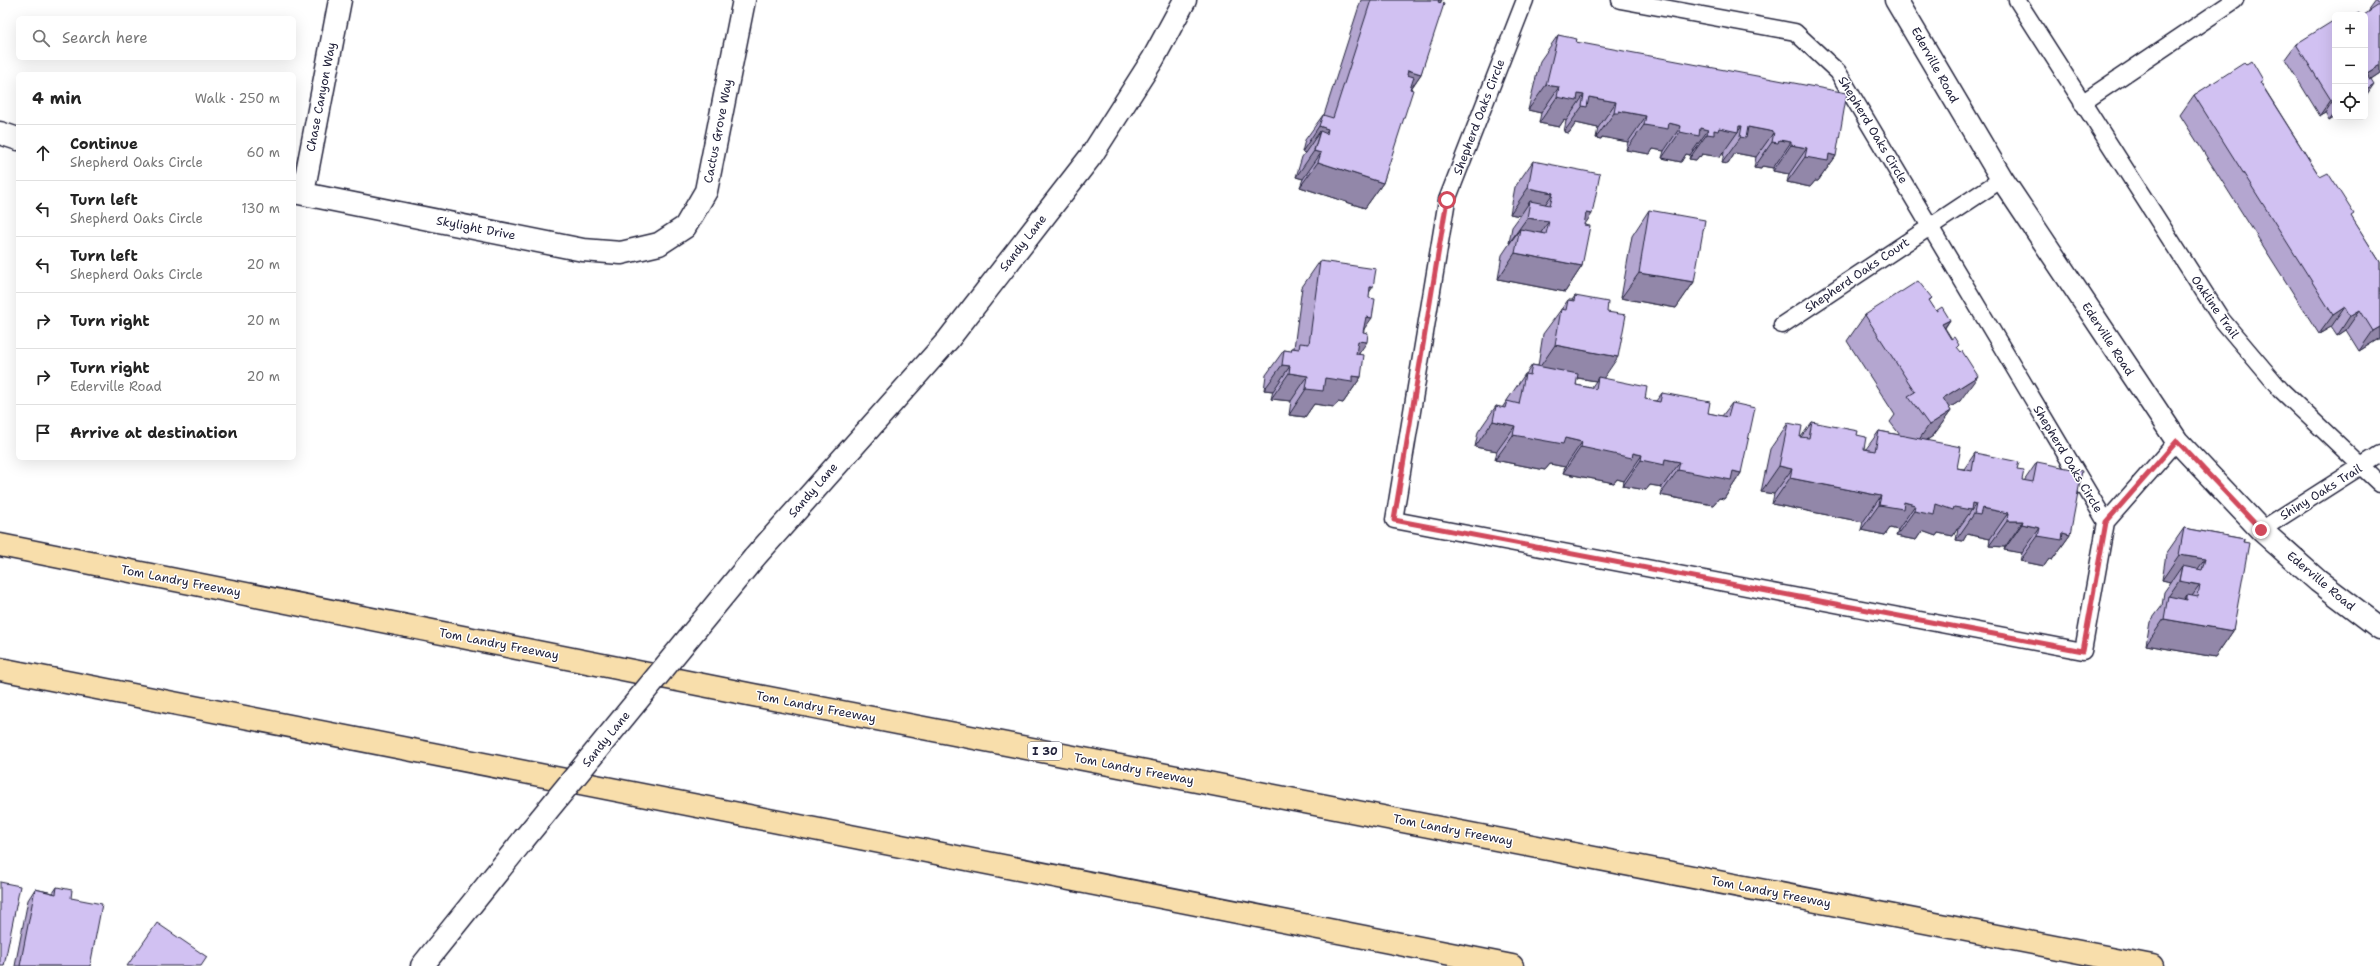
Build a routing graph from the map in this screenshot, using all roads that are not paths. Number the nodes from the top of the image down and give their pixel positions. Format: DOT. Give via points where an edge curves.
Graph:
graph roads {
  1 [pos="340,0"];
  2 [pos="744,0"];
  3 [pos="1185,0"];
  4 [pos="1525,0"];
  5 [pos="1620,0"];
  6 [pos="1896,0"];
  7 [pos="2017,0"];
  8 [pos="2235,0"];
  9 [pos="2082,103"];
  10 [pos="0,133"];
  11 [pos="16,138"];
  12 [pos="2002,179"];
  13 [pos="298,193"];
  14 [pos="1932,226"];
  15 [pos="659,244"];
  16 [pos="1782,325"];
  17 [pos="2177,441"];
  18 [pos="2380,454"];
  19 [pos="2363,466"];
  20 [pos="2380,484"];
  21 [pos="2106,522"];
  22 [pos="2261,530"];
  23 [pos="0,545"];
  24 [pos="2380,628"];
  25 [pos="0,669"];
  26 [pos="422,966"];
  27 [pos="1512,966"];
  28 [pos="2152,966"];
  1 -- 13 [label="street, Chase Canyon Way"];
  2 -- 15 [label="street, Cactus Grove Way" via="706,191 685,227"];
  3 -- 26 [label="street, Sandy Lane, bridge" via="1153,59 1086,162 948,340 754,558"];
  4 -- 21 [label="lane, Shepherd Oaks Circle" via="1447,200 1394,520 2083,651"];
  5 -- 14 [label="lane, Shepherd Oaks Circle" via="1795,32 1838,72"];
  6 -- 12 [label="street, Ederville Road"];
  7 -- 9 [label="lane, Oakline Trail"];
  8 -- 9 [label="lane"];
  9 -- 19 [label="lane, Oakline Trail" via="2222,320 2281,390"];
  10 -- 11 [label="street"];
  12 -- 14 [label="lane"];
  12 -- 17 [label="street, Ederville Road"];
  13 -- 15 [label="street, Skylight Drive" via="582,250 621,253"];
  14 -- 16 [label="lane, Shepherd Oaks Court"];
  14 -- 21 [label="lane, Shepherd Oaks Circle"];
  17 -- 21 [label="lane"];
  17 -- 22 [label="street, Ederville Road"];
  18 -- 19 [label="lane, Shiny Oaks Trail"];
  19 -- 20 [label="lane, Oakline Trail"];
  19 -- 22 [label="lane, Shiny Oaks Trail"];
  22 -- 24 [label="street, Ederville Road" via="2318,581"];
  23 -- 28 [label="highway, Tom Landry Freeway / I 30" via="768,698"];
  25 -- 27 [label="highway"];
}
